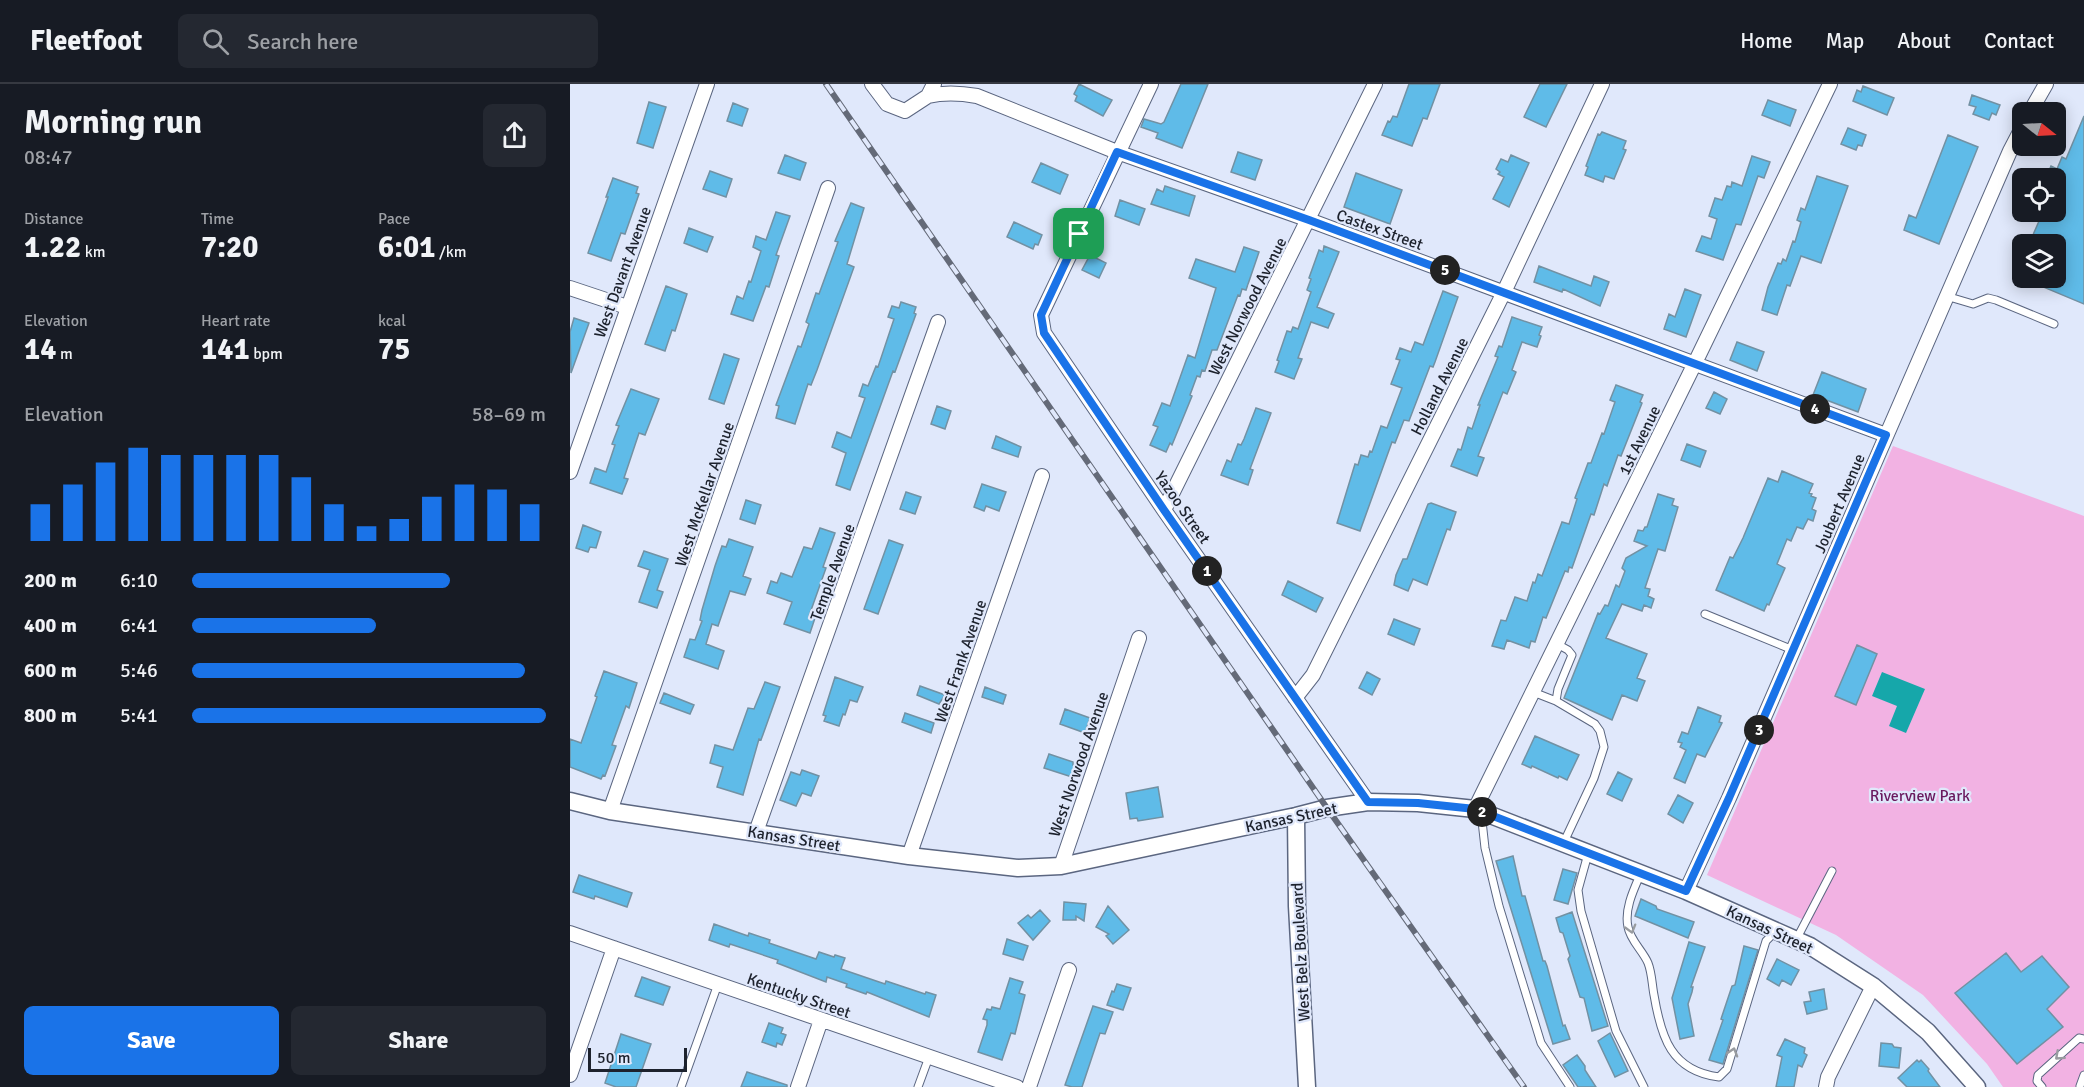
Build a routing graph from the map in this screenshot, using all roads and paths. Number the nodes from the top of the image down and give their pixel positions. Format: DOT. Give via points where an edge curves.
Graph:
graph roads {
  1 [pos="707,84"];
  2 [pos="872,84"];
  3 [pos="1151,84"];
  4 [pos="1375,84"];
  5 [pos="1602,84"];
  6 [pos="1830,84"];
  7 [pos="2046,84"];
  8 [pos="931,90"];
  9 [pos="2036,102"];
  10 [pos="2012,147"];
  11 [pos="1117,152"];
  12 [pos="828,188"];
  13 [pos="1309,220"];
  14 [pos="570,288"];
  15 [pos="1504,292"];
  16 [pos="1946,296"];
  17 [pos="627,307"];
  18 [pos="938,322"];
  19 [pos="2054,324"];
  20 [pos="1695,363"];
  21 [pos="1886,435"];
  22 [pos="570,472"];
  23 [pos="1042,476"];
  24 [pos="1164,510"];
  25 [pos="1705,614"];
  26 [pos="1139,639"];
  27 [pos="1557,644"];
  28 [pos="1793,650"];
  29 [pos="1533,692"];
  30 [pos="1295,698"];
  31 [pos="1556,701"];
  32 [pos="570,801"];
  33 [pos="1368,802"];
  34 [pos="1475,809"];
  35 [pos="610,811"];
  36 [pos="1296,816"];
  37 [pos="756,832"];
  38 [pos="1563,844"];
  39 [pos="1588,854"];
  40 [pos="909,856"];
  41 [pos="1061,866"];
  42 [pos="1832,871"];
  43 [pos="1641,873"];
  44 [pos="1686,891"];
  45 [pos="1777,931"];
  46 [pos="570,933"];
  47 [pos="1796,940"];
  48 [pos="614,948"];
  49 [pos="1069,970"];
  50 [pos="717,984"];
  51 [pos="1873,986"];
  52 [pos="821,1020"];
  53 [pos="2084,1039"];
  54 [pos="929,1057"];
  55 [pos="570,1075"];
  56 [pos="2084,1075"];
  57 [pos="681,1087"];
  58 [pos="798,1087"];
  59 [pos="918,1087"];
  60 [pos="1017,1087"];
  61 [pos="1029,1087"];
  62 [pos="1307,1087"];
  63 [pos="1570,1087"];
  64 [pos="1644,1087"];
  65 [pos="1826,1087"];
  66 [pos="1977,1087"];
  67 [pos="2042,1087"];
  68 [pos="2081,1087"];
  1 -- 17 [label="street, West Davant Avenue"];
  2 -- 8 [label="street" via="887,104 905,111"];
  3 -- 11 [label="street"];
  4 -- 13 [label="street, West Norwood Avenue"];
  5 -- 15 [label="street, Holland Avenue"];
  6 -- 20 [label="street, 1st Avenue"];
  7 -- 9 [label="street"];
  8 -- 11 [label="street, Castex Street" via="978,96"];
  10 -- 16 [label="street, Joubert Avenue"];
  11 -- 13 [label="street, Castex Street"];
  11 -- 24 [label="street, Yazoo Street" via="1041,315 1044,333"];
  12 -- 35 [label="street, West McKellar Avenue"];
  13 -- 15 [label="street, Castex Street"];
  13 -- 24 [label="street, West Norwood Avenue"];
  14 -- 17 [label="street"];
  15 -- 20 [label="street, Castex Street"];
  15 -- 30 [label="street, Holland Avenue" via="1313,675"];
  16 -- 19 [label="lane" via="1973,304 1988,298 1996,300"];
  16 -- 21 [label="street, Joubert Avenue"];
  17 -- 22 [label="street, West Davant Avenue"];
  18 -- 37 [label="street, Temple Avenue"];
  20 -- 21 [label="street, Castex Street"];
  20 -- 27 [label="street, 1st Avenue"];
  21 -- 28 [label="street, Joubert Avenue"];
  23 -- 40 [label="street, West Frank Avenue"];
  24 -- 30 [label="street, Yazoo Street"];
  25 -- 28 [label="lane"];
  26 -- 41 [label="street, West Norwood Avenue"];
  27 -- 29 [label="street, 1st Avenue"];
  27 -- 31 [label="lane" via="1568,650 1572,660"];
  28 -- 44 [label="street, Joubert Avenue"];
  29 -- 31 [label="lane"];
  29 -- 34 [label="street, 1st Avenue"];
  30 -- 33 [label="street, Yazoo Street"];
  31 -- 38 [label="lane" via="1594,724 1604,747"];
  32 -- 35 [label="street, Kansas Street"];
  33 -- 34 [label="street, Kansas Street"];
  33 -- 36 [label="street, Kansas Street"];
  34 -- 38 [label="street, Kansas Street"];
  34 -- 63 [label="lane" via="1482,821 1499,906 1541,1043"];
  35 -- 37 [label="street, Kansas Street"];
  36 -- 41 [label="street, Kansas Street"];
  36 -- 62 [label="street, West Belz Boulevard"];
  37 -- 40 [label="street, Kansas Street"];
  38 -- 39 [label="street, Kansas Street"];
  39 -- 43 [label="street, Kansas Street"];
  39 -- 64 [label="lane" via="1578,890 1581,911 1616,1031"];
  40 -- 41 [label="street, Kansas Street" via="1017,868"];
  42 -- 47 [label="lane"];
  43 -- 44 [label="street, Kansas Street"];
  43 -- 45 [label="lane, one-way" via="1628,908 1628,927 1648,964 1664,1036 1674,1056 1690,1068 1719,1077 1727,1069 1766,941"];
  44 -- 45 [label="street, Kansas Street"];
  45 -- 47 [label="street, Kansas Street"];
  46 -- 48 [label="street, Kentucky Street"];
  47 -- 51 [label="street, Kansas Street"];
  48 -- 50 [label="street, Kentucky Street"];
  48 -- 55 [label="street"];
  49 -- 61 [label="street"];
  50 -- 52 [label="street, Kentucky Street"];
  50 -- 57 [label="lane"];
  51 -- 65 [label="street"];
  51 -- 66 [label="street, Kansas Street" via="1928,1032"];
  52 -- 54 [label="street, Kentucky Street"];
  52 -- 58 [label="street"];
  53 -- 67 [label="lane, one-way" via="2079,1038 2038,1075 2037,1082"];
  54 -- 59 [label="lane"];
  54 -- 60 [label="street, Kentucky Street"];
  56 -- 68 [label="lane"];
}
